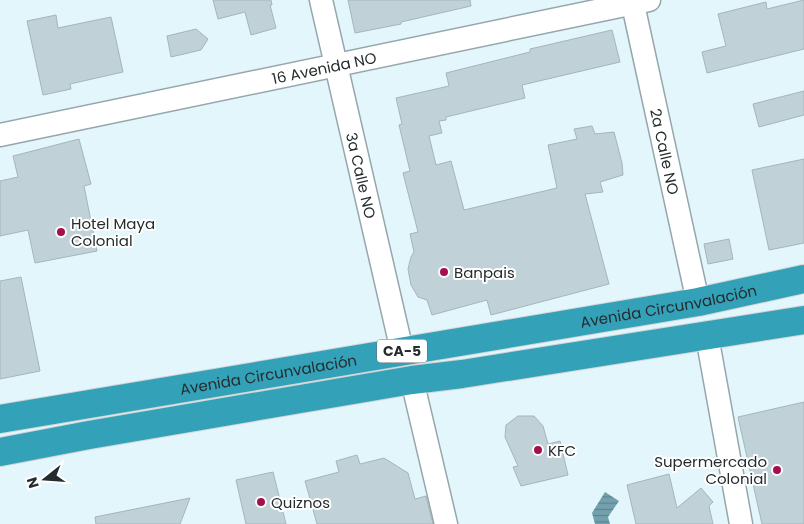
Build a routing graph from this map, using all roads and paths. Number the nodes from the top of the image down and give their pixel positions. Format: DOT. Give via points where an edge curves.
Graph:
graph roads {
  1 [pos="321,0"];
  2 [pos="638,1"];
  3 [pos="336,65"];
  4 [pos="0,135"];
  5 [pos="804,279"];
  6 [pos="698,302"];
  7 [pos="804,320"];
  8 [pos="707,336"];
  9 [pos="402,351"];
  10 [pos="412,380"];
  11 [pos="0,419"];
  12 [pos="0,452"];
  13 [pos="446,524"];
  14 [pos="741,524"];
  1 -- 3 [label="street, 3a Calle NO"];
  2 -- 3 [label="street, 16 Avenida NO"];
  2 -- 6 [label="street, 2a Calle NO"];
  3 -- 4 [label="street, 16 Avenida NO"];
  3 -- 9 [label="street, 3a Calle NO"];
  5 -- 6 [label="highway, Avenida Circunvalación / CA-5"];
  6 -- 9 [label="highway, Avenida Circunvalación / CA-5"];
  7 -- 8 [label="highway, Avenida Circunvalación / CA-5"];
  8 -- 10 [label="highway, Avenida Circunvalación / CA-5"];
  8 -- 14 [label="street"];
  9 -- 11 [label="highway, Avenida Circunvalación / CA-5"];
  10 -- 12 [label="highway, Avenida Circunvalación / CA-5"];
  10 -- 13 [label="street"];
}
